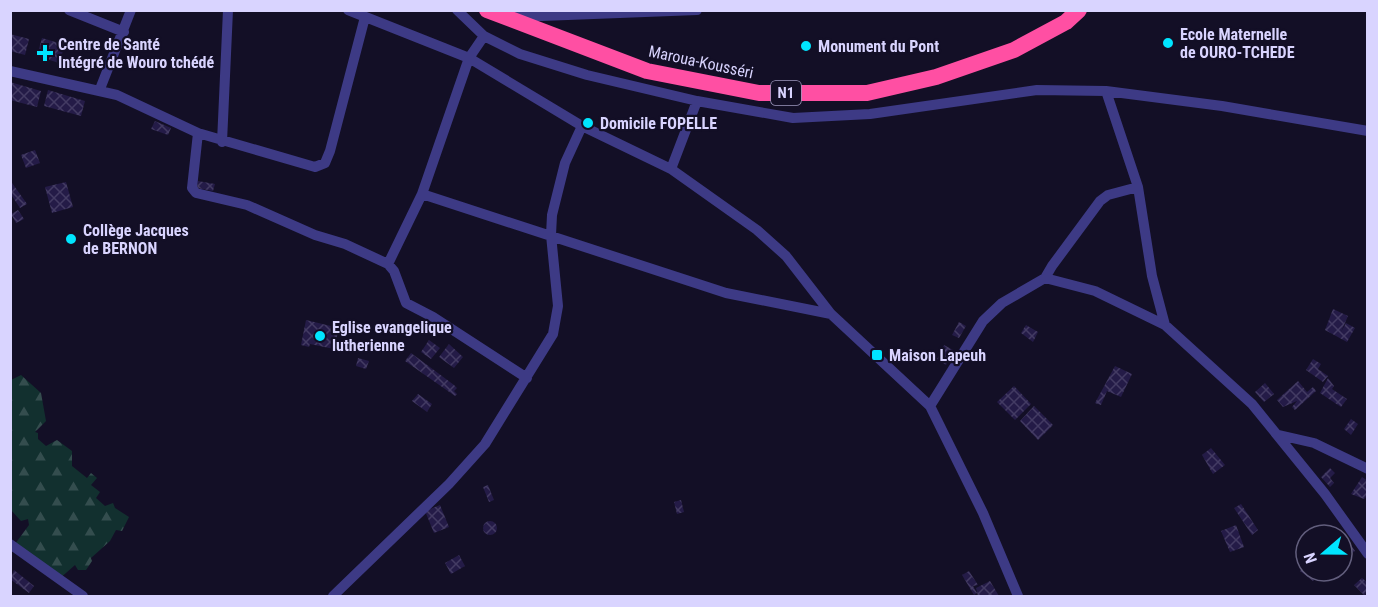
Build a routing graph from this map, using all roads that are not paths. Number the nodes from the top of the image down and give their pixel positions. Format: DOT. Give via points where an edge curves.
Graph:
graph roads {
  1 [pos="69,10"];
  2 [pos="131,10"];
  3 [pos="228,10"];
  4 [pos="348,10"];
  5 [pos="457,10"];
  6 [pos="487,10"];
  7 [pos="697,10"];
  8 [pos="1079,10"];
  9 [pos="365,17"];
  10 [pos="506,18"];
  11 [pos="124,32"];
  12 [pos="484,36"];
  13 [pos="469,58"];
  14 [pos="10,71"];
  15 [pos="100,89"];
  16 [pos="1106,91"];
  17 [pos="697,101"];
  18 [pos="582,126"];
  19 [pos="1368,131"];
  20 [pos="198,133"];
  21 [pos="222,142"];
  22 [pos="671,169"];
  23 [pos="1138,187"];
  24 [pos="422,194"];
  25 [pos="551,235"];
  26 [pos="388,264"];
  27 [pos="1045,278"];
  28 [pos="831,314"];
  29 [pos="1165,325"];
  30 [pos="527,378"];
  31 [pos="930,406"];
  32 [pos="1279,435"];
  33 [pos="1368,469"];
  34 [pos="10,544"];
  35 [pos="1368,554"];
  36 [pos="82,596"];
  37 [pos="333,597"];
  38 [pos="1018,597"];
  1 -- 11 [label="street"];
  2 -- 11 [label="street"];
  3 -- 21 [label="street"];
  4 -- 9 [label="street"];
  5 -- 12 [label="street"];
  6 -- 10 [label="highway, Maroua-Kousséri / N1"];
  7 -- 10 [label="street"];
  8 -- 10 [label="highway, Maroua-Kousséri / N1" via="1066,22 1014,50 936,77 867,93 759,93 647,71"];
  9 -- 13 [label="street"];
  9 -- 21 [label="street" via="325,163 315,167"];
  11 -- 15 [label="street"];
  12 -- 13 [label="street"];
  12 -- 17 [label="street" via="520,54 587,75"];
  13 -- 18 [label="street"];
  13 -- 24 [label="street"];
  14 -- 15 [label="street"];
  15 -- 20 [label="street"];
  16 -- 17 [label="street" via="1037,90 870,114 793,118"];
  16 -- 19 [label="street"];
  16 -- 23 [label="street"];
  17 -- 22 [label="street"];
  18 -- 22 [label="street"];
  18 -- 25 [label="street" via="557,189"];
  20 -- 21 [label="street"];
  20 -- 26 [label="street" via="192,188 196,193 247,205"];
  22 -- 28 [label="street" via="757,230 786,256"];
  23 -- 27 [label="street" via="1100,201"];
  23 -- 29 [label="street" via="1152,276"];
  24 -- 25 [label="street"];
  24 -- 26 [label="street"];
  25 -- 28 [label="street" via="726,293"];
  25 -- 30 [label="street" via="557,319 553,334"];
  26 -- 30 [label="street" via="406,303"];
  27 -- 29 [label="street" via="1095,291"];
  27 -- 31 [label="street" via="1002,303 983,321"];
  28 -- 31 [label="street"];
  29 -- 32 [label="street" via="1252,404"];
  30 -- 37 [label="street" via="484,444 449,484"];
  31 -- 38 [label="street" via="983,513"];
  32 -- 33 [label="street" via="1314,443"];
  32 -- 35 [label="street"];
  34 -- 36 [label="street"];
}
